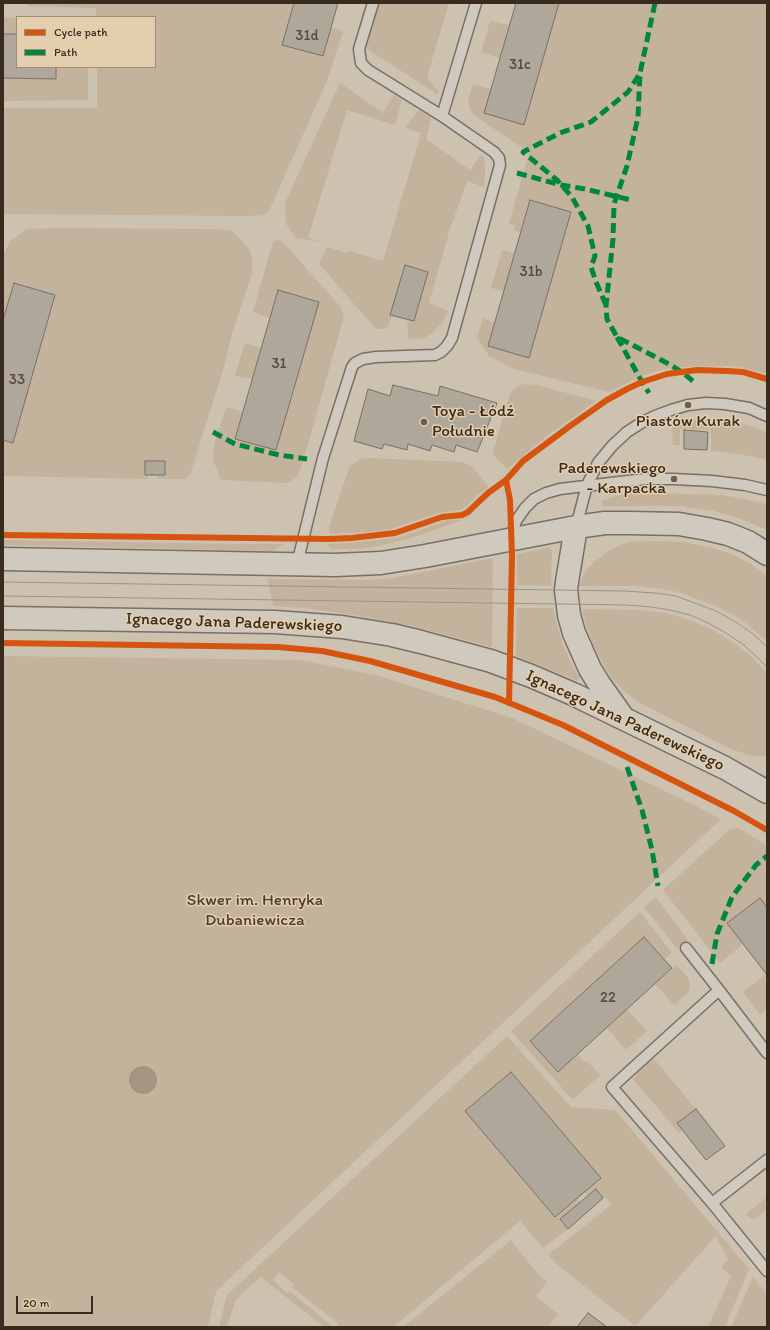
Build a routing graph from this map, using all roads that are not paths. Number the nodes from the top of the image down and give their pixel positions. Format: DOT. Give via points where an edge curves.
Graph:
graph roads {
  1 [pos="373,3"];
  2 [pos="476,3"];
  3 [pos="442,116"];
  4 [pos="767,416"];
  5 [pos="587,485"];
  6 [pos="767,490"];
  7 [pos="576,527"];
  8 [pos="511,539"];
  9 [pos="767,554"];
  10 [pos="3,559"];
  11 [pos="297,564"];
  12 [pos="3,618"];
  13 [pos="624,718"];
  14 [pos="724,768"];
  15 [pos="767,773"];
  16 [pos="767,792"];
  17 [pos="686,948"];
  18 [pos="719,990"];
  19 [pos="767,1053"];
  20 [pos="767,1160"];
  21 [pos="712,1203"];
  22 [pos="767,1272"];
  1 -- 3 [label="lane" via="358,49 361,63 368,70"];
  2 -- 3 [label="lane"];
  3 -- 11 [label="lane" via="494,152 499,158 500,165 452,338 441,352 435,355 376,357 363,359 352,367 323,458"];
  4 -- 5 [label="lane" via="749,408 706,403 688,405 655,416 627,432 612,446 598,463"];
  5 -- 6 [label="lane" via="674,479 745,485"];
  5 -- 7 [label="lane"];
  5 -- 8 [label="lane" via="560,489 534,499 524,508 516,521"];
  7 -- 8 [label="main road"];
  7 -- 9 [label="main road" via="629,523 679,524 728,534 748,542"];
  7 -- 13 [label="main road" via="566,590 569,615 590,669"];
  8 -- 11 [label="main road" via="381,563 335,566"];
  10 -- 11 [label="main road"];
  12 -- 13 [label="main road, Ignacego Jana Paderewskiego" via="275,622 318,624 385,634 491,661"];
  13 -- 14 [label="main road, Ignacego Jana Paderewskiego"];
  14 -- 15 [label="main road"];
  14 -- 16 [label="main road, Ignacego Jana Paderewskiego"];
  17 -- 18 [label="lane"];
  18 -- 19 [label="lane"];
  18 -- 21 [label="lane" via="612,1087"];
  20 -- 21 [label="lane"];
  21 -- 22 [label="lane"];
}
